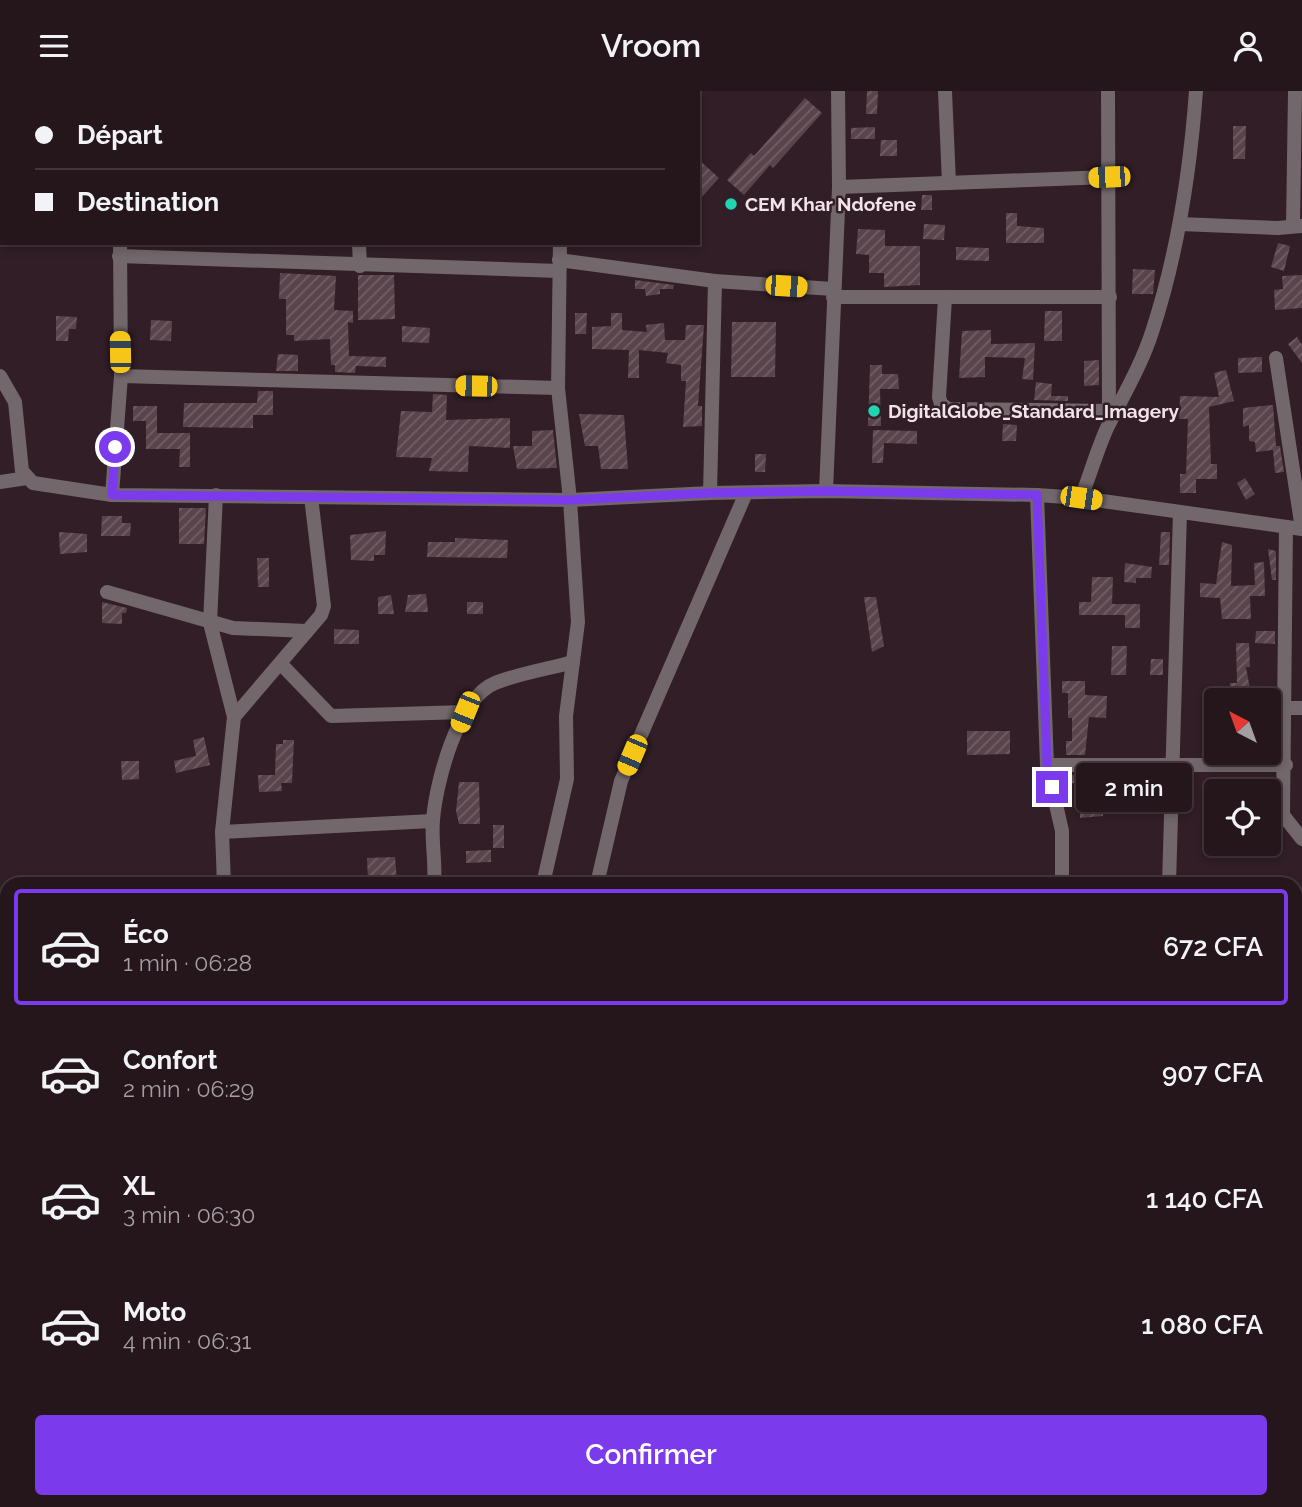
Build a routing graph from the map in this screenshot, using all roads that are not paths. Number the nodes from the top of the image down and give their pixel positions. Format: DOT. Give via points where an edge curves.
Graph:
graph roads {
  1 [pos="838,91"];
  2 [pos="945,91"];
  3 [pos="1108,91"];
  4 [pos="1196,91"];
  5 [pos="1296,91"];
  6 [pos="1109,177"];
  7 [pos="949,183"];
  8 [pos="839,187"];
  9 [pos="1180,224"];
  10 [pos="1298,226"];
  11 [pos="359,245"];
  12 [pos="560,245"];
  13 [pos="120,249"];
  14 [pos="360,266"];
  15 [pos="559,266"];
  16 [pos="715,281"];
  17 [pos="833,293"];
  18 [pos="1110,297"];
  19 [pos="945,298"];
  20 [pos="1276,358"];
  21 [pos="0,376"];
  22 [pos="121,376"];
  23 [pos="558,388"];
  24 [pos="1111,411"];
  25 [pos="1107,429"];
  26 [pos="27,478"];
  27 [pos="0,482"];
  28 [pos="826,491"];
  29 [pos="710,493"];
  30 [pos="746,493"];
  31 [pos="112,495"];
  32 [pos="216,495"];
  33 [pos="1037,495"];
  34 [pos="311,497"];
  35 [pos="1081,498"];
  36 [pos="570,500"];
  37 [pos="1180,512"];
  38 [pos="1286,527"];
  39 [pos="1302,529"];
  40 [pos="107,592"];
  41 [pos="210,623"];
  42 [pos="307,631"];
  43 [pos="573,662"];
  44 [pos="281,664"];
  45 [pos="1286,708"];
  46 [pos="1302,708"];
  47 [pos="465,712"];
  48 [pos="234,717"];
  49 [pos="1047,765"];
  50 [pos="1172,765"];
  51 [pos="1286,765"];
  52 [pos="432,821"];
  53 [pos="222,832"];
  54 [pos="1302,839"];
  55 [pos="224,877"];
  56 [pos="434,877"];
  57 [pos="545,877"];
  58 [pos="599,877"];
  59 [pos="1062,877"];
  60 [pos="1169,877"];
  1 -- 8 [label="street"];
  2 -- 7 [label="street"];
  3 -- 6 [label="street"];
  4 -- 9 [label="street"];
  5 -- 10 [label="street"];
  6 -- 7 [label="street"];
  6 -- 18 [label="street"];
  7 -- 8 [label="street"];
  8 -- 17 [label="street"];
  9 -- 10 [label="street"];
  9 -- 25 [label="street" via="1153,330 1136,375"];
  11 -- 14 [label="street"];
  12 -- 15 [label="street"];
  13 -- 14 [label="street"];
  13 -- 22 [label="street"];
  14 -- 15 [label="street"];
  15 -- 16 [label="street"];
  15 -- 23 [label="street"];
  16 -- 17 [label="street"];
  16 -- 29 [label="street"];
  17 -- 19 [label="street"];
  17 -- 28 [label="street"];
  18 -- 19 [label="street"];
  18 -- 24 [label="street"];
  19 -- 24 [label="street" via="939,397 948,409"];
  20 -- 39 [label="street"];
  21 -- 26 [label="street" via="15,402 22,471"];
  22 -- 23 [label="street"];
  22 -- 31 [label="street"];
  23 -- 36 [label="street"];
  24 -- 25 [label="street"];
  25 -- 35 [label="street"];
  26 -- 27 [label="street"];
  26 -- 31 [label="street" via="33,483"];
  28 -- 30 [label="street"];
  28 -- 33 [label="street"];
  29 -- 30 [label="street"];
  29 -- 36 [label="street"];
  30 -- 58 [label="street" via="621,781"];
  31 -- 32 [label="street"];
  32 -- 34 [label="street"];
  32 -- 41 [label="street"];
  33 -- 35 [label="street"];
  33 -- 49 [label="street"];
  34 -- 36 [label="street"];
  34 -- 42 [label="street" via="324,606"];
  35 -- 37 [label="street"];
  36 -- 43 [label="street" via="578,622"];
  37 -- 38 [label="street"];
  37 -- 50 [label="street"];
  38 -- 39 [label="street"];
  38 -- 45 [label="street"];
  40 -- 41 [label="street"];
  41 -- 42 [label="street"];
  41 -- 48 [label="street"];
  42 -- 44 [label="street"];
  43 -- 47 [label="street" via="494,683 476,696"];
  43 -- 57 [label="street" via="566,716 567,779"];
  44 -- 47 [label="street" via="331,716"];
  44 -- 48 [label="street"];
  45 -- 46 [label="street"];
  45 -- 51 [label="street"];
  47 -- 52 [label="street" via="448,754"];
  48 -- 53 [label="street"];
  49 -- 50 [label="street"];
  49 -- 59 [label="street" via="1062,831"];
  50 -- 51 [label="street"];
  50 -- 60 [label="street"];
  51 -- 54 [label="street" via="1283,815"];
  52 -- 53 [label="street"];
  52 -- 56 [label="street"];
  53 -- 55 [label="street"];
}
